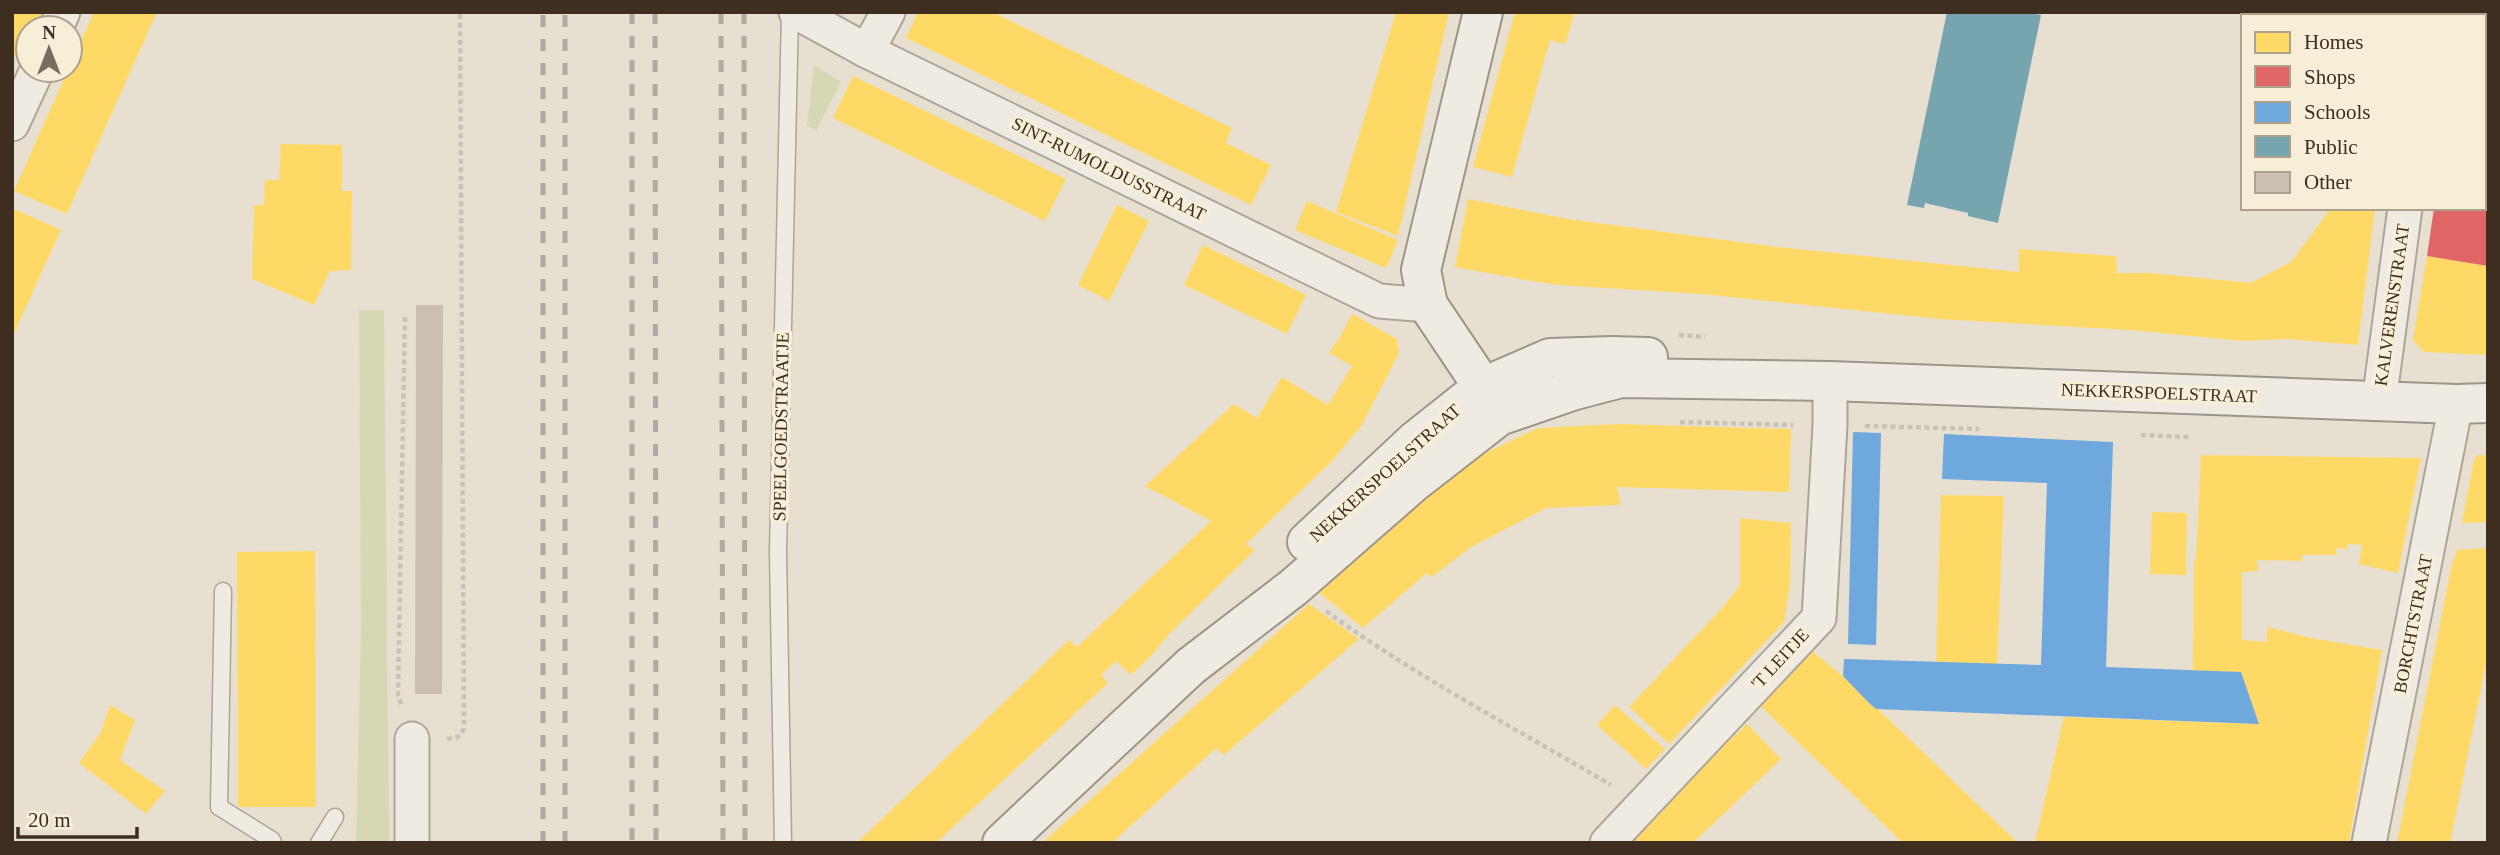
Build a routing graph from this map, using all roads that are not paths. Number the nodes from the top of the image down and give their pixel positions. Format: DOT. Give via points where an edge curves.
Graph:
graph roads {
  1 [pos="790,12"];
  2 [pos="796,12"];
  3 [pos="888,12"];
  4 [pos="1483,12"];
  5 [pos="867,51"];
  6 [pos="31,84"];
  7 [pos="12,124"];
  8 [pos="2405,210"];
  9 [pos="1428,305"];
  10 [pos="1830,381"];
  11 [pos="1491,402"];
  12 [pos="2379,402"];
  13 [pos="2472,404"];
  14 [pos="223,591"];
  15 [pos="1191,666"];
  16 [pos="412,739"];
  17 [pos="335,817"];
  18 [pos="272,843"];
  19 [pos="319,843"];
  20 [pos="412,843"];
  21 [pos="783,843"];
  22 [pos="1002,843"];
  23 [pos="1607,843"];
  24 [pos="2369,843"];
  1 -- 21 [label="lane, SPEELGOEDSTRAATJE" via="778,552"];
  2 -- 5 [label="street, SINT-RUMOLDUSSTRAAT"];
  3 -- 5 [label="street"];
  4 -- 9 [label="main road" via="1421,270"];
  5 -- 9 [label="street, SINT-RUMOLDUSSTRAAT" via="1379,301"];
  6 -- 7 [label="street"];
  8 -- 12 [label="street, KALVERENSTRAAT"];
  9 -- 11 [label="main road"];
  10 -- 11 [label="main road, NEKKERSPOELSTRAAT" via="1621,378"];
  10 -- 12 [label="main road, NEKKERSPOELSTRAAT"];
  10 -- 23 [label="street, 'T LEITJE" via="1819,618"];
  11 -- 15 [label="main road, NEKKERSPOELSTRAAT" via="1413,483 1294,587"];
  11 -- 15 [label="main road, NEKKERSPOELSTRAAT" via="1415,441 1255,591"];
  12 -- 13 [label="main road, NEKKERSPOELSTRAAT"];
  13 -- 24 [label="street, BORCHTSTRAAT" via="2451,441"];
  14 -- 18 [label="lane" via="219,807"];
  15 -- 22 [label="main road, NEKKERSPOELSTRAAT"];
  16 -- 20 [label="street"];
  17 -- 19 [label="lane"];
}
